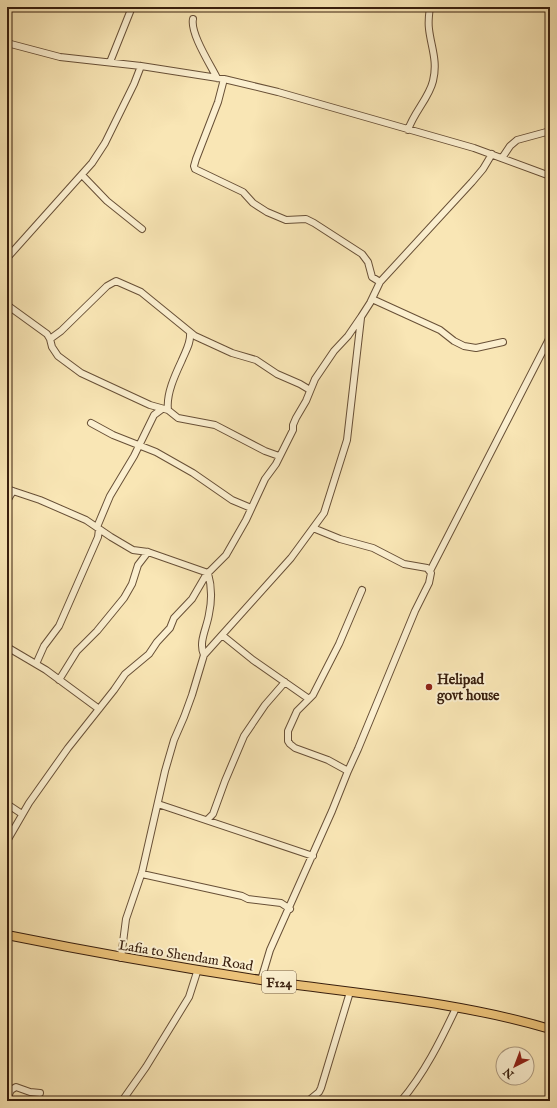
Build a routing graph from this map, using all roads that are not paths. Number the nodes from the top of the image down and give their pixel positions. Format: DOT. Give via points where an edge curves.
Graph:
graph roads {
  1 [pos="132,7"];
  2 [pos="430,7"];
  3 [pos="193,19"];
  4 [pos="7,43"];
  5 [pos="110,62"];
  6 [pos="141,66"];
  7 [pos="216,78"];
  8 [pos="224,79"];
  9 [pos="408,130"];
  10 [pos="550,131"];
  11 [pos="492,154"];
  12 [pos="502,158"];
  13 [pos="82,175"];
  14 [pos="550,176"];
  15 [pos="142,229"];
  16 [pos="7,258"];
  17 [pos="380,282"];
  18 [pos="372,299"];
  19 [pos="7,305"];
  20 [pos="361,318"];
  21 [pos="190,333"];
  22 [pos="197,337"];
  23 [pos="550,337"];
  24 [pos="50,339"];
  25 [pos="190,340"];
  26 [pos="504,342"];
  27 [pos="310,390"];
  28 [pos="162,409"];
  29 [pos="91,423"];
  30 [pos="140,446"];
  31 [pos="279,456"];
  32 [pos="10,490"];
  33 [pos="7,501"];
  34 [pos="252,508"];
  35 [pos="98,528"];
  36 [pos="313,528"];
  37 [pos="148,552"];
  38 [pos="430,571"];
  39 [pos="208,573"];
  40 [pos="198,590"];
  41 [pos="362,590"];
  42 [pos="211,594"];
  43 [pos="222,635"];
  44 [pos="7,647"];
  45 [pos="204,655"];
  46 [pos="36,664"];
  47 [pos="59,680"];
  48 [pos="285,682"];
  49 [pos="309,699"];
  50 [pos="99,709"];
  51 [pos="348,771"];
  52 [pos="7,804"];
  53 [pos="158,804"];
  54 [pos="22,814"];
  55 [pos="212,814"];
  56 [pos="207,820"];
  57 [pos="215,823"];
  58 [pos="7,841"];
  59 [pos="313,856"];
  60 [pos="142,874"];
  61 [pos="290,909"];
  62 [pos="7,935"];
  63 [pos="121,958"];
  64 [pos="198,969"];
  65 [pos="261,980"];
  66 [pos="350,992"];
  67 [pos="456,1008"];
  68 [pos="550,1029"];
  69 [pos="40,1093"];
  70 [pos="7,1098"];
  71 [pos="122,1101"];
  72 [pos="308,1101"];
  73 [pos="401,1101"];
  1 -- 5 [label="street"];
  2 -- 9 [label="street" via="428,27 435,57 433,81"];
  3 -- 7 [label="street" via="196,39"];
  4 -- 5 [label="street" via="60,57"];
  5 -- 6 [label="street"];
  6 -- 7 [label="street"];
  6 -- 13 [label="street" via="105,143"];
  7 -- 8 [label="street"];
  8 -- 9 [label="street"];
  8 -- 17 [label="street" via="194,164 195,169 243,192 253,203 267,212 286,220 306,220 314,223 365,256 372,277"];
  9 -- 11 [label="street"];
  10 -- 12 [label="street" via="517,140"];
  11 -- 12 [label="street"];
  11 -- 17 [label="street" via="483,170"];
  12 -- 14 [label="street"];
  13 -- 15 [label="street" via="107,201"];
  13 -- 16 [label="street"];
  17 -- 18 [label="street"];
  18 -- 20 [label="street"];
  18 -- 26 [label="street" via="440,330 464,346 476,348"];
  19 -- 24 [label="street" via="34,323"];
  20 -- 27 [label="street" via="334,350"];
  20 -- 36 [label="street" via="347,440 324,513"];
  21 -- 22 [label="street"];
  21 -- 24 [label="street" via="142,292 116,281 107,286"];
  21 -- 25 [label="street"];
  22 -- 25 [label="street"];
  22 -- 27 [label="street" via="232,353 256,360 277,374"];
  23 -- 38 [label="street"];
  24 -- 28 [label="street" via="58,356 79,372"];
  25 -- 28 [label="street" via="167,403"];
  27 -- 31 [label="street"];
  28 -- 30 [label="street" via="154,415"];
  28 -- 31 [label="street" via="178,418 215,425"];
  29 -- 30 [label="street"];
  30 -- 34 [label="street" via="193,473 232,500"];
  30 -- 35 [label="street" via="110,496"];
  31 -- 34 [label="street"];
  32 -- 33 [label="street"];
  32 -- 35 [label="street" via="40,500"];
  34 -- 39 [label="street" via="230,550"];
  35 -- 37 [label="street" via="130,548"];
  35 -- 46 [label="street" via="98,537 59,626 44,646"];
  36 -- 38 [label="street" via="373,548 404,564 427,568"];
  36 -- 43 [label="street" via="291,558"];
  37 -- 39 [label="street"];
  37 -- 47 [label="street" via="138,565 124,598 77,651"];
  38 -- 51 [label="street" via="429,583"];
  39 -- 40 [label="street"];
  39 -- 42 [label="street"];
  40 -- 42 [label="street"];
  40 -- 50 [label="street" via="174,618 170,628 149,654 125,674"];
  41 -- 49 [label="street" via="339,644"];
  42 -- 45 [label="street" via="209,616 201,647"];
  43 -- 45 [label="street"];
  43 -- 48 [label="street"];
  44 -- 46 [label="street"];
  45 -- 53 [label="street" via="174,740"];
  46 -- 47 [label="street"];
  47 -- 50 [label="street"];
  48 -- 49 [label="street"];
  48 -- 55 [label="street" via="265,705 244,736"];
  49 -- 51 [label="street" via="297,711 291,722 289,743"];
  50 -- 54 [label="street"];
  51 -- 59 [label="street"];
  52 -- 54 [label="street"];
  53 -- 56 [label="street"];
  53 -- 60 [label="street"];
  54 -- 58 [label="street"];
  55 -- 56 [label="street"];
  55 -- 57 [label="street"];
  56 -- 57 [label="street"];
  57 -- 59 [label="street"];
  59 -- 61 [label="street"];
  60 -- 61 [label="street" via="248,899 281,903"];
  60 -- 63 [label="street" via="126,919"];
  61 -- 65 [label="street" via="270,950"];
  62 -- 63 [label="main road, Lafia to Shendam Road / F124"];
  63 -- 64 [label="main road, Lafia to Shendam Road / F124"];
  64 -- 65 [label="main road, Lafia to Shendam Road / F124"];
  64 -- 71 [label="street" via="189,997"];
  65 -- 66 [label="main road, Lafia to Shendam Road / F124"];
  66 -- 67 [label="main road, Lafia to Shendam Road / F124"];
  66 -- 72 [label="street" via="321,1088"];
  67 -- 68 [label="main road, Lafia to Shendam Road / F124"];
  67 -- 73 [label="street" via="415,1083"];
  69 -- 70 [label="street" via="16,1087"];
}
